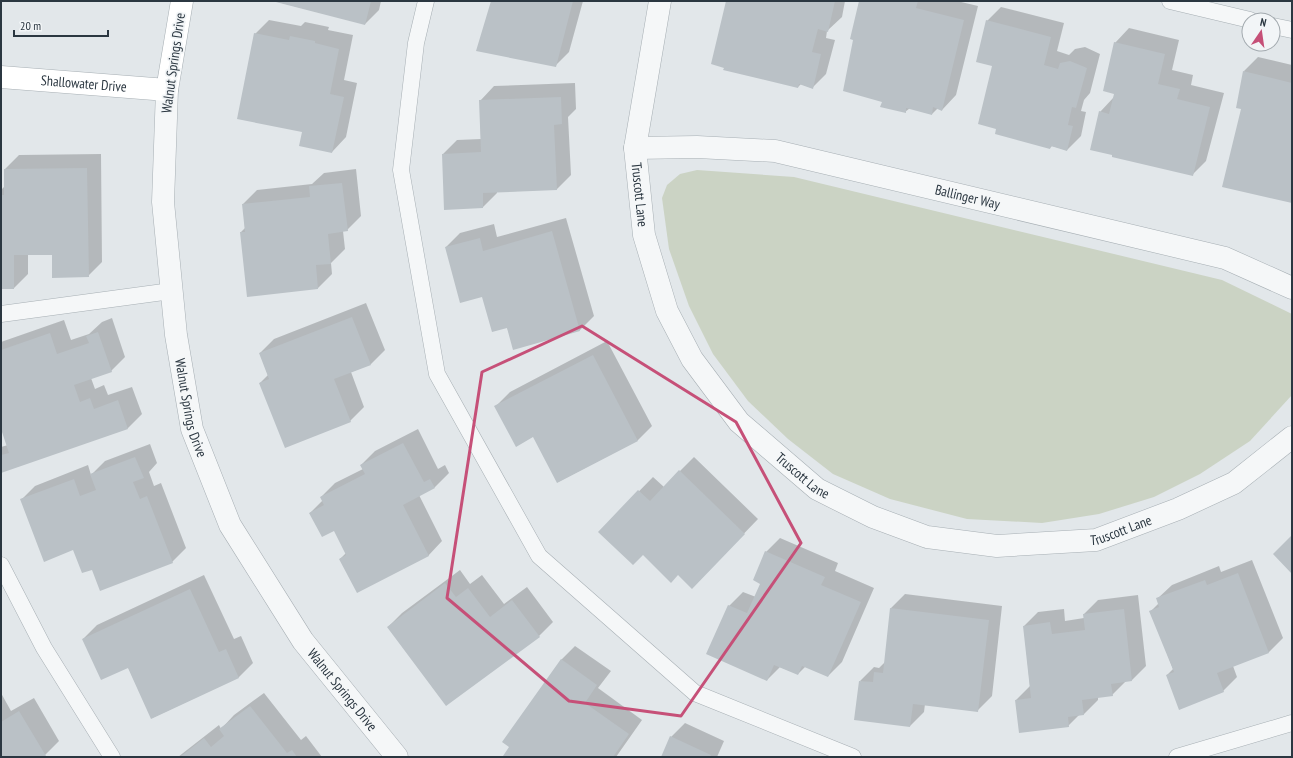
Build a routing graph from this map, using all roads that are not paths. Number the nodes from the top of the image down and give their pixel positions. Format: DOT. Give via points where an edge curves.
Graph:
graph roads {
  1 [pos="182,1"];
  2 [pos="426,1"];
  3 [pos="660,1"];
  4 [pos="1170,1"];
  5 [pos="1241,18"];
  6 [pos="1281,28"];
  7 [pos="1292,30"];
  8 [pos="1,77"];
  9 [pos="167,90"];
  10 [pos="635,148"];
  11 [pos="1292,288"];
  12 [pos="171,291"];
  13 [pos="1,314"];
  14 [pos="1292,437"];
  15 [pos="1,565"];
  16 [pos="1292,722"];
  17 [pos="112,757"];
  18 [pos="397,757"];
  19 [pos="853,757"];
  20 [pos="1177,757"];
  1 -- 9 [label="street, Walnut Springs Drive"];
  2 -- 19 [label="lane" via="416,43 401,170 437,374 535,549 539,556 695,694"];
  3 -- 10 [label="street, Truscott Lane"];
  4 -- 5 [label="lane"];
  6 -- 7 [label="lane"];
  8 -- 9 [label="street, Shallowater Drive"];
  9 -- 12 [label="street, Walnut Springs Drive" via="163,202"];
  10 -- 11 [label="street, Ballinger Way" via="697,147 775,151 1225,258"];
  10 -- 14 [label="street, Truscott Lane" via="644,235 667,311 692,360 739,422 817,488 873,517 927,537 997,546 1096,540 1178,509 1234,483"];
  12 -- 13 [label="lane"];
  12 -- 18 [label="street, Walnut Springs Drive" via="192,429 230,525 303,640"];
  15 -- 17 [label="lane" via="44,648"];
  16 -- 20 [label="lane"];
}
